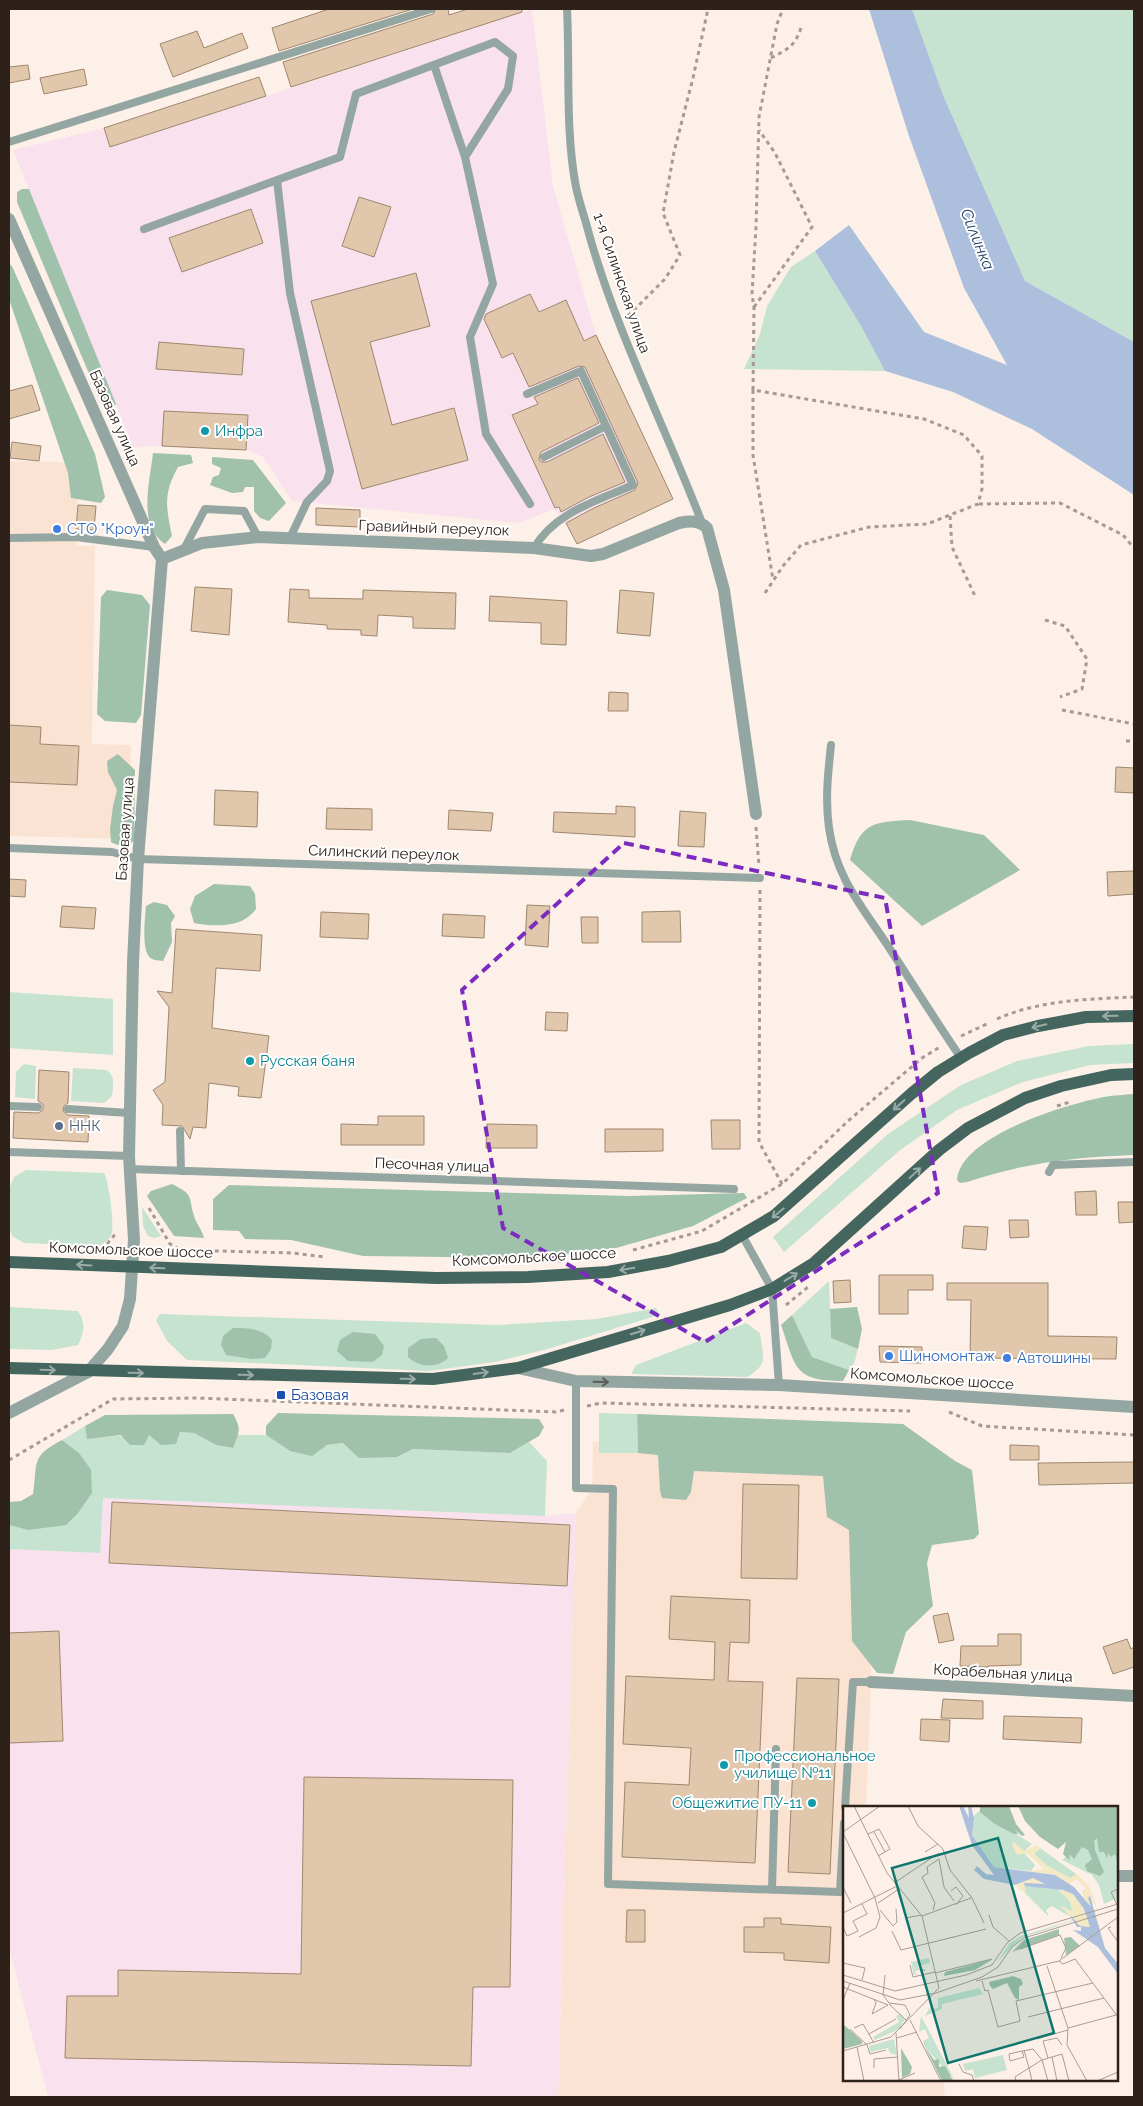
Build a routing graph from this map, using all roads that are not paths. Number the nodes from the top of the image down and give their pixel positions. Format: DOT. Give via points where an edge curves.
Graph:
graph roads {
  1 [pos="431,9"];
  2 [pos="567,9"];
  3 [pos="434,65"];
  4 [pos="9,142"];
  5 [pos="465,157"];
  6 [pos="276,180"];
  7 [pos="10,227"];
  8 [pos="144,229"];
  9 [pos="527,394"];
  10 [pos="606,426"];
  11 [pos="544,457"];
  12 [pos="530,504"];
  13 [pos="702,523"];
  14 [pos="258,537"];
  15 [pos="9,538"];
  16 [pos="290,538"];
  17 [pos="154,547"];
  18 [pos="534,548"];
  19 [pos="183,551"];
  20 [pos="162,559"];
  21 [pos="831,745"];
  22 [pos="756,814"];
  23 [pos="9,848"];
  24 [pos="138,859"];
  25 [pos="760,878"];
  26 [pos="1134,1016"];
  27 [pos="961,1058"];
  28 [pos="1134,1074"];
  29 [pos="9,1106"];
  30 [pos="38,1107"];
  31 [pos="68,1109"];
  32 [pos="129,1113"];
  33 [pos="180,1131"];
  34 [pos="9,1152"];
  35 [pos="129,1156"];
  36 [pos="1134,1162"];
  37 [pos="129,1169"];
  38 [pos="181,1171"];
  39 [pos="1049,1172"];
  40 [pos="734,1189"];
  41 [pos="742,1235"];
  42 [pos="9,1262"];
  43 [pos="133,1267"];
  44 [pos="772,1288"];
  45 [pos="9,1368"];
  46 [pos="518,1368"];
  47 [pos="88,1372"];
  48 [pos="576,1382"];
  49 [pos="779,1385"];
  50 [pos="1134,1407"];
  51 [pos="9,1413"];
  52 [pos="870,1682"];
  53 [pos="1134,1696"];
  54 [pos="776,1748"];
  55 [pos="845,1806"];
  56 [pos="843,1840"];
  57 [pos="1118,1876"];
  58 [pos="1134,1876"];
  59 [pos="772,1890"];
  1 -- 4 [label="lane"];
  2 -- 13 [label="lane, 1-я Силинская улица" via="576,187 618,324"];
  3 -- 5 [label="lane"];
  3 -- 5 [label="lane" via="495,42 514,56 508,89"];
  3 -- 6 [label="lane" via="356,94 340,157"];
  5 -- 12 [label="lane" via="493,284 470,337 486,434"];
  6 -- 8 [label="lane"];
  6 -- 16 [label="lane" via="290,293 330,471 327,481 307,502"];
  7 -- 17 [label="street, Базовая улица"];
  9 -- 10 [label="lane" via="581,371"];
  10 -- 11 [label="lane"];
  10 -- 18 [label="lane" via="633,485 562,517"];
  13 -- 18 [label="street, Гравийный переулок" via="679,523 591,556"];
  13 -- 22 [label="street" via="708,528 724,590"];
  14 -- 16 [label="street, Гравийный переулок"];
  14 -- 19 [label="street, Гравийный переулок" via="202,543"];
  14 -- 19 [label="lane" via="244,511 205,509"];
  15 -- 17 [label="lane" via="76,537"];
  16 -- 18 [label="street, Гравийный переулок"];
  17 -- 20 [label="street, Базовая улица"];
  19 -- 20 [label="street, Гравийный переулок"];
  20 -- 24 [label="street, Базовая улица"];
  21 -- 27 [label="lane" via="826,788 829,830 843,878"];
  23 -- 24 [label="lane, Силинский переулок" via="112,852"];
  24 -- 25 [label="lane, Силинский переулок"];
  24 -- 32 [label="street, Базовая улица"];
  26 -- 27 [label="main road, Комсомольское шоссе, one-way" via="1086,1017 1038,1026 1003,1035"];
  27 -- 41 [label="main road, Комсомольское шоссе, one-way" via="911,1094 774,1216"];
  44 -- 28 [label="main road, Комсомольское шоссе, one-way" via="814,1263 939,1150 968,1128 1043,1092 1111,1076"];
  29 -- 30 [label="lane"];
  31 -- 32 [label="lane"];
  32 -- 35 [label="street, Базовая улица"];
  33 -- 38 [label="lane"];
  34 -- 35 [label="lane"];
  35 -- 37 [label="street, Базовая улица"];
  36 -- 39 [label="lane" via="1053,1165"];
  37 -- 38 [label="lane, Песочная улица"];
  37 -- 43 [label="street, Базовая улица"];
  38 -- 40 [label="lane, Песочная улица"];
  41 -- 43 [label="main road, Комсомольское шоссе, one-way" via="721,1247 668,1261 608,1272 528,1277 436,1278"];
  41 -- 44 [label="lane"];
  43 -- 42 [label="main road, Комсомольское шоссе, one-way"];
  43 -- 47 [label="street, Базовая улица" via="123,1326 108,1350"];
  46 -- 44 [label="main road, Комсомольское шоссе, one-way" via="720,1308"];
  44 -- 49 [label="lane"];
  45 -- 47 [label="main road, Комсомольское шоссе, one-way"];
  47 -- 46 [label="main road, Комсомольское шоссе, one-way" via="433,1379"];
  46 -- 48 [label="street, Комсомольское шоссе"];
  47 -- 51 [label="street, Базовая улица"];
  48 -- 49 [label="street, Комсомольское шоссе, one-way"];
  48 -- 59 [label="lane" via="576,1488 613,1489 608,1884"];
  49 -- 50 [label="street, Комсомольское шоссе"];
  52 -- 53 [label="street, Корабельная улица"];
  52 -- 55 [label="lane" via="853,1682"];
  54 -- 59 [label="lane"];
  56 -- 59 [label="lane" via="840,1892"];
  57 -- 58 [label="street"];
}
